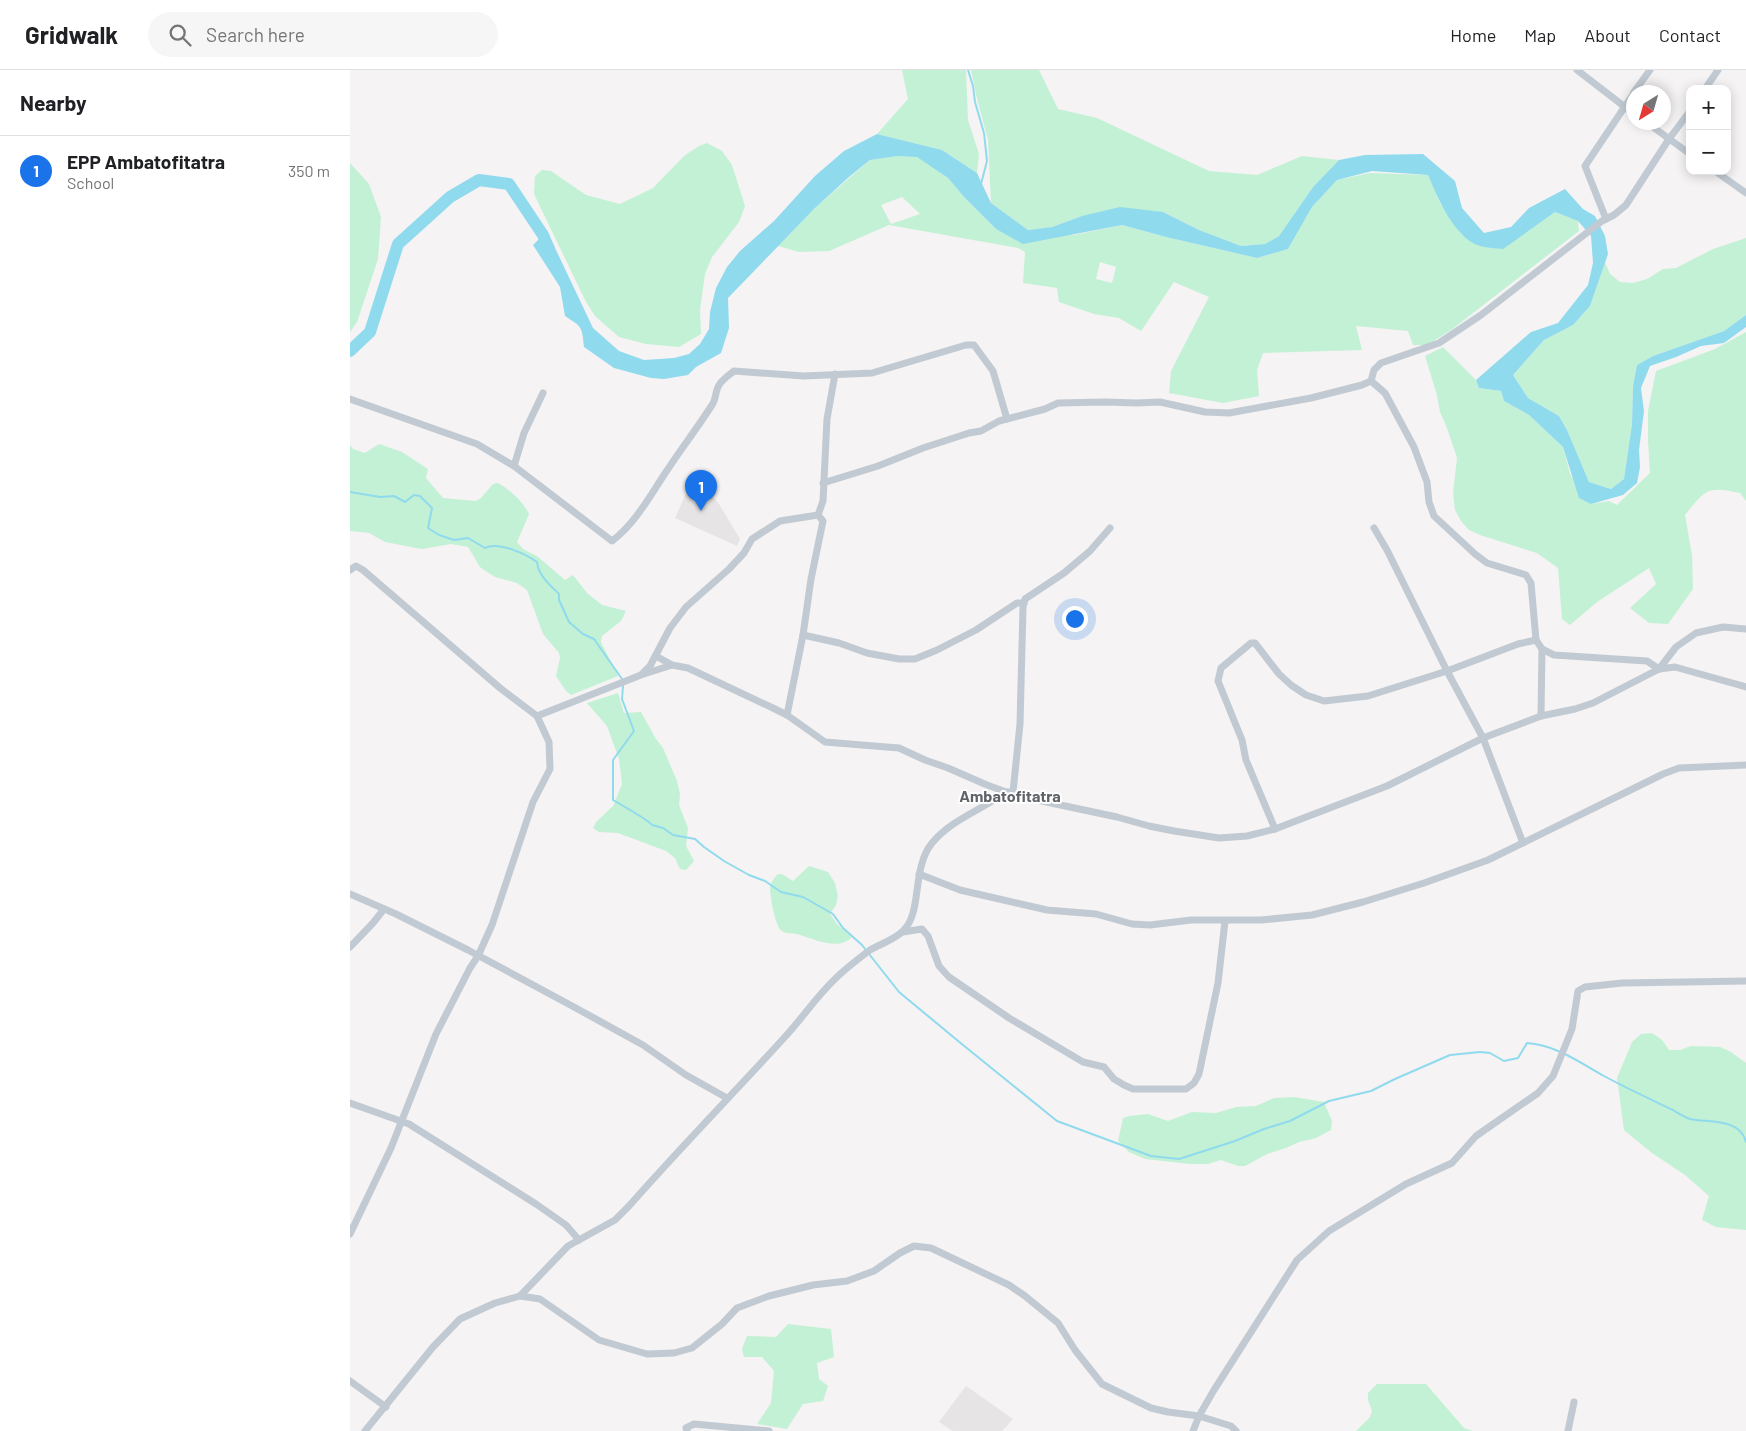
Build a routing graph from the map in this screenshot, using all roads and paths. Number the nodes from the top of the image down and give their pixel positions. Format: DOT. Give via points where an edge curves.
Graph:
graph roads {
  1 [pos="1577,70"];
  2 [pos="1650,70"];
  3 [pos="1718,70"];
  4 [pos="1640,85"];
  5 [pos="1708,85"];
  6 [pos="1626,103"];
  7 [pos="1624,106"];
  8 [pos="1686,116"];
  9 [pos="1656,130"];
  10 [pos="1668,139"];
  11 [pos="1686,151"];
  12 [pos="1721,175"];
  13 [pos="1746,193"];
  14 [pos="1604,220"];
  15 [pos="835,374"];
  16 [pos="1371,381"];
  17 [pos="543,393"];
  18 [pos="350,399"];
  19 [pos="1007,418"];
  20 [pos="514,466"];
  21 [pos="823,483"];
  22 [pos="818,515"];
  23 [pos="1110,528"];
  24 [pos="1374,528"];
  25 [pos="350,570"];
  26 [pos="1024,603"];
  27 [pos="1746,629"];
  28 [pos="804,635"];
  29 [pos="1536,640"];
  30 [pos="1542,649"];
  31 [pos="656,656"];
  32 [pos="672,665"];
  33 [pos="1660,669"];
  34 [pos="1447,671"];
  35 [pos="641,675"];
  36 [pos="1746,688"];
  37 [pos="787,715"];
  38 [pos="537,716"];
  39 [pos="1540,716"];
  40 [pos="1484,738"];
  41 [pos="1746,765"];
  42 [pos="1010,792"];
  43 [pos="1275,829"];
  44 [pos="1523,843"];
  45 [pos="919,874"];
  46 [pos="350,894"];
  47 [pos="384,910"];
  48 [pos="1225,921"];
  49 [pos="903,932"];
  50 [pos="350,947"];
  51 [pos="478,956"];
  52 [pos="1746,981"];
  53 [pos="727,1098"];
  54 [pos="350,1103"];
  55 [pos="402,1123"];
  56 [pos="350,1234"];
  57 [pos="579,1240"];
  58 [pos="520,1296"];
  59 [pos="350,1381"];
  60 [pos="1574,1402"];
  61 [pos="386,1407"];
  62 [pos="1199,1416"];
  63 [pos="366,1431"];
  64 [pos="687,1431"];
  65 [pos="769,1431"];
  66 [pos="1193,1431"];
  67 [pos="1236,1431"];
  68 [pos="1568,1431"];
  1 -- 7 [label="street"];
  2 -- 4 [label="street"];
  3 -- 5 [label="street"];
  6 -- 7 [label="street"];
  7 -- 14 [label="street" via="1585,166"];
  8 -- 10 [label="street"];
  9 -- 10 [label="street"];
  10 -- 11 [label="street"];
  10 -- 14 [label="street" via="1626,205"];
  12 -- 13 [label="street"];
  14 -- 16 [label="street" via="1481,315 1439,343 1381,363 1374,370"];
  15 -- 19 [label="street" via="872,373 974,345 993,371"];
  15 -- 20 [label="street" via="804,376 734,371 717,388 714,402 643,509 612,541"];
  15 -- 21 [label="street"];
  16 -- 19 [label="street" via="1311,398 1229,413 1205,412 1160,402 1058,402 1045,409"];
  16 -- 29 [label="street" via="1385,393 1414,447 1427,482 1434,516 1488,563 1526,575 1531,583"];
  17 -- 20 [label="street" via="524,433"];
  18 -- 20 [label="street" via="477,444"];
  19 -- 21 [label="street" via="981,431"];
  21 -- 22 [label="street" via="823,501"];
  22 -- 28 [label="street" via="823,521"];
  22 -- 31 [label="street" via="780,521 752,539 729,569 686,607 670,628"];
  23 -- 26 [label="street" via="1090,551 1064,573 1032,593"];
  24 -- 34 [label="street"];
  25 -- 38 [label="street" via="356,566 363,570"];
  26 -- 28 [label="street" via="1017,603 976,630 915,659 867,653"];
  26 -- 42 [label="street" via="1020,724"];
  27 -- 33 [label="street" via="1723,627 1696,634 1676,646"];
  28 -- 37 [label="street"];
  29 -- 30 [label="street"];
  29 -- 34 [label="street"];
  30 -- 33 [label="street" via="1554,655 1646,661"];
  30 -- 39 [label="street"];
  31 -- 32 [label="street"];
  31 -- 35 [label="street"];
  32 -- 35 [label="street"];
  32 -- 37 [label="street" via="688,668"];
  33 -- 36 [label="street" via="1675,668"];
  33 -- 39 [label="street" via="1593,703"];
  34 -- 40 [label="street"];
  34 -- 43 [label="street" via="1368,696 1324,701 1306,695 1279,674 1255,643 1221,668 1218,681"];
  35 -- 38 [label="street"];
  37 -- 42 [label="street" via="825,742 899,748"];
  38 -- 51 [label="street" via="549,742 550,768 533,802 492,926"];
  39 -- 40 [label="street"];
  40 -- 43 [label="street" via="1387,786"];
  40 -- 44 [label="street"];
  41 -- 44 [label="street" via="1679,768"];
  42 -- 43 [label="street" via="1148,826 1219,838"];
  42 -- 45 [label="street" via="953,823 932,844"];
  44 -- 48 [label="street" via="1488,860 1363,902 1312,914"];
  45 -- 48 [label="street" via="960,890 1047,910 1096,914 1132,924"];
  45 -- 49 [label="street" via="913,918"];
  46 -- 47 [label="street"];
  47 -- 50 [label="street"];
  47 -- 51 [label="street"];
  48 -- 49 [label="street" via="1218,983 1199,1074 1186,1089 1133,1089 1114,1078 1104,1067 1083,1062 949,977 922,929"];
  49 -- 53 [label="street" via="870,950 833,980"];
  51 -- 53 [label="street" via="643,1045"];
  51 -- 55 [label="street" via="436,1034"];
  52 -- 62 [label="street" via="1622,983 1578,991 1565,1047 1553,1076 1538,1093 1476,1136 1452,1163 1406,1184 1328,1231 1296,1260"];
  53 -- 57 [label="street" via="615,1220"];
  54 -- 55 [label="street"];
  55 -- 56 [label="street"];
  55 -- 57 [label="street" via="536,1204 566,1225"];
  57 -- 58 [label="street" via="568,1246"];
  58 -- 61 [label="street" via="460,1319 433,1347"];
  58 -- 62 [label="street" via="540,1299 599,1340 647,1354 674,1353 692,1348 737,1308 813,1285 847,1281 874,1271 914,1246 931,1248 1009,1285 1025,1296 1058,1323 1102,1384 1151,1408"];
  59 -- 61 [label="street"];
  60 -- 68 [label="street"];
  61 -- 63 [label="street"];
  62 -- 66 [label="street"];
  62 -- 67 [label="street" via="1231,1426"];
  64 -- 65 [label="street" via="686,1428 694,1424"];
}
